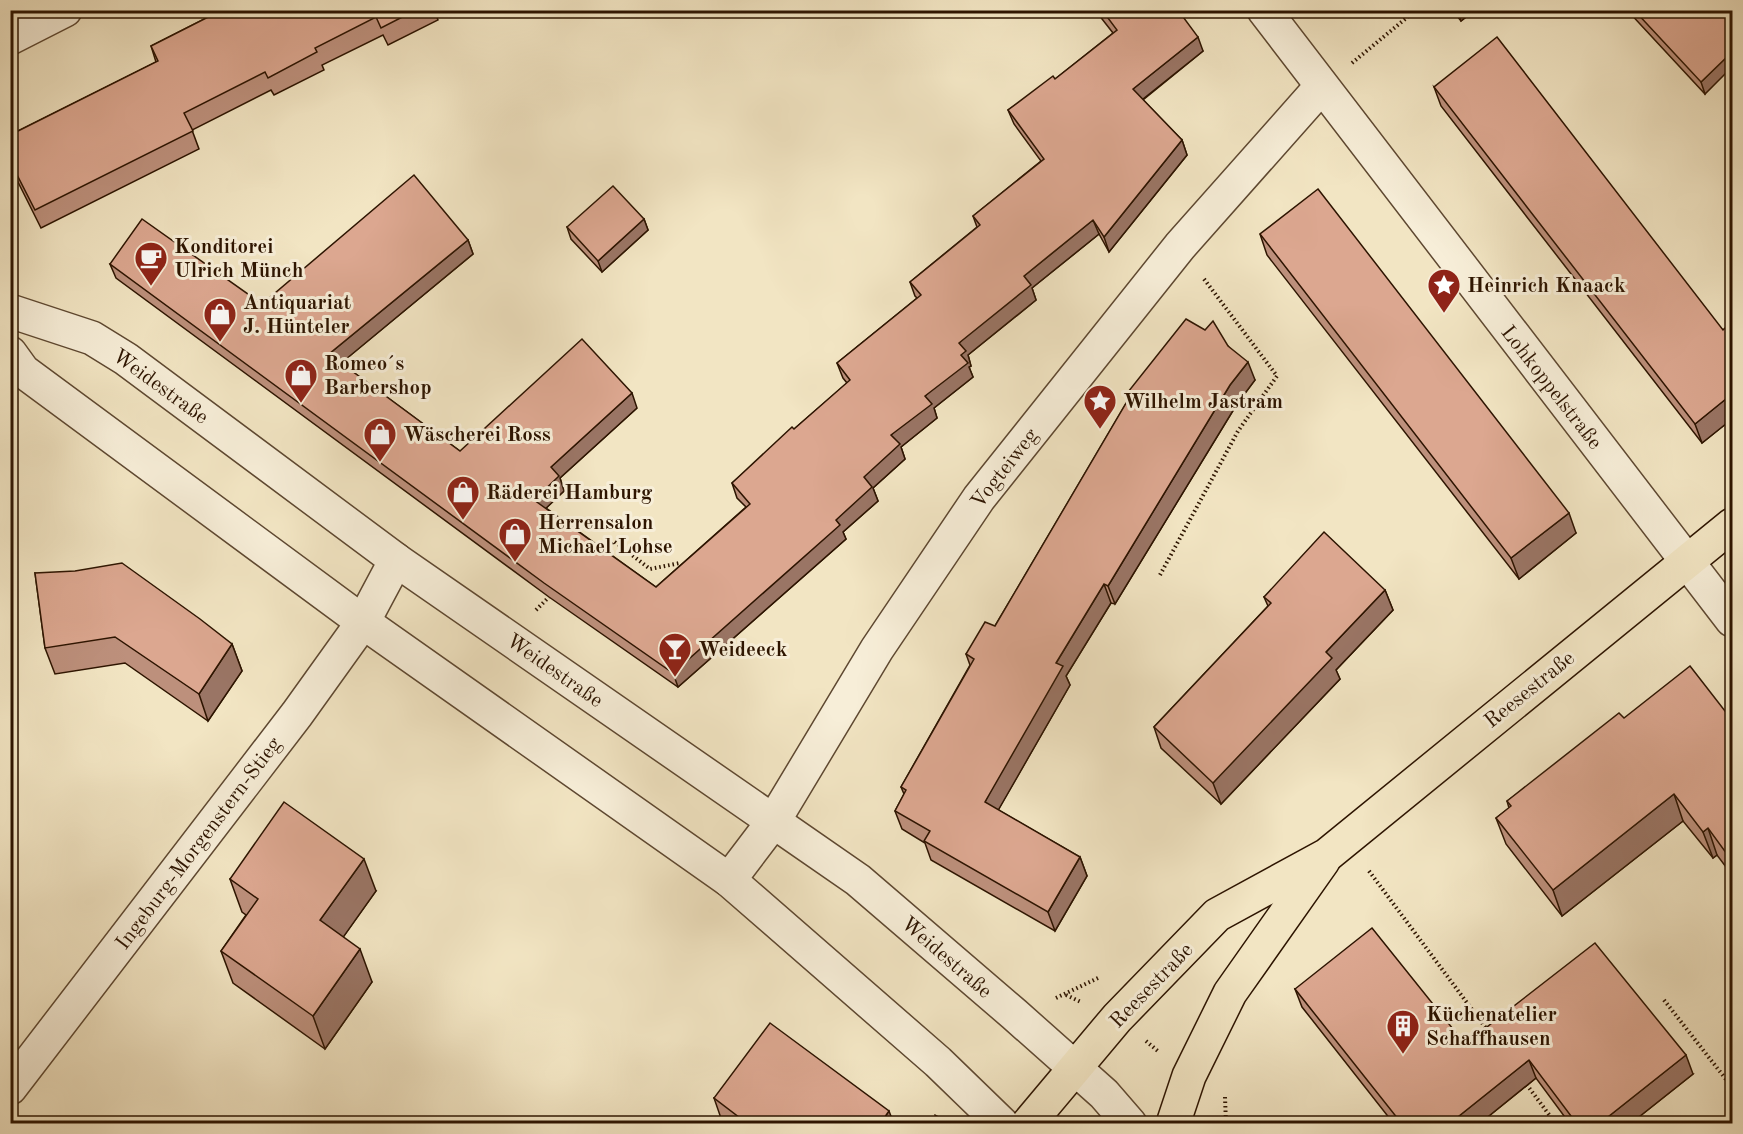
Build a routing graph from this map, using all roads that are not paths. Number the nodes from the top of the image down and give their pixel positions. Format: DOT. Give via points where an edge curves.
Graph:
graph roads {
  1 [pos="66,10"];
  2 [pos="1264,10"];
  3 [pos="10,38"];
  4 [pos="1321,87"];
  5 [pos="10,311"];
  6 [pos="10,353"];
  7 [pos="1732,525"];
  8 [pos="396,560"];
  9 [pos="1686,561"];
  10 [pos="1732,620"];
  11 [pos="363,622"];
  12 [pos="773,822"];
  13 [pos="1336,847"];
  14 [pos="729,880"];
  15 [pos="21,1057"];
  16 [pos="1074,1070"];
  17 [pos="10,1088"];
  18 [pos="1002,1124"];
  19 [pos="1028,1124"];
  20 [pos="1130,1124"];
  21 [pos="1173,1124"];
  1 -- 3 [label="street"];
  2 -- 4 [label="street, Lohkoppelstraße"];
  4 -- 9 [label="street, Lohkoppelstraße"];
  4 -- 12 [label="street, Vogteiweg" via="1180,246 980,498 877,649"];
  5 -- 8 [label="street, Weidestraße" via="92,339 126,359"];
  6 -- 11 [label="street" via="23,371"];
  7 -- 9 [label="main road, Reesestraße"];
  8 -- 11 [label="street, Ingeburg-Morgenstern-Stieg"];
  8 -- 12 [label="street, Weidestraße"];
  9 -- 10 [label="street, Lohkoppelstraße"];
  9 -- 13 [label="main road, Reesestraße"];
  11 -- 14 [label="street"];
  11 -- 15 [label="street, Ingeburg-Morgenstern-Stieg" via="261,761"];
  12 -- 14 [label="street, Vogteiweg"];
  12 -- 16 [label="street, Weidestraße" via="858,880"];
  13 -- 16 [label="main road, Reesestraße" via="1217,915 1117,1018"];
  13 -- 21 [label="main road, Reesestraße" via="1230,993 1189,1076"];
  14 -- 18 [label="street" via="938,1062"];
  15 -- 17 [label="street, Ingeburg-Morgenstern-Stieg"];
  16 -- 19 [label="main road, Reesestraße"];
  16 -- 20 [label="street, Weidestraße" via="1104,1094"];
}
